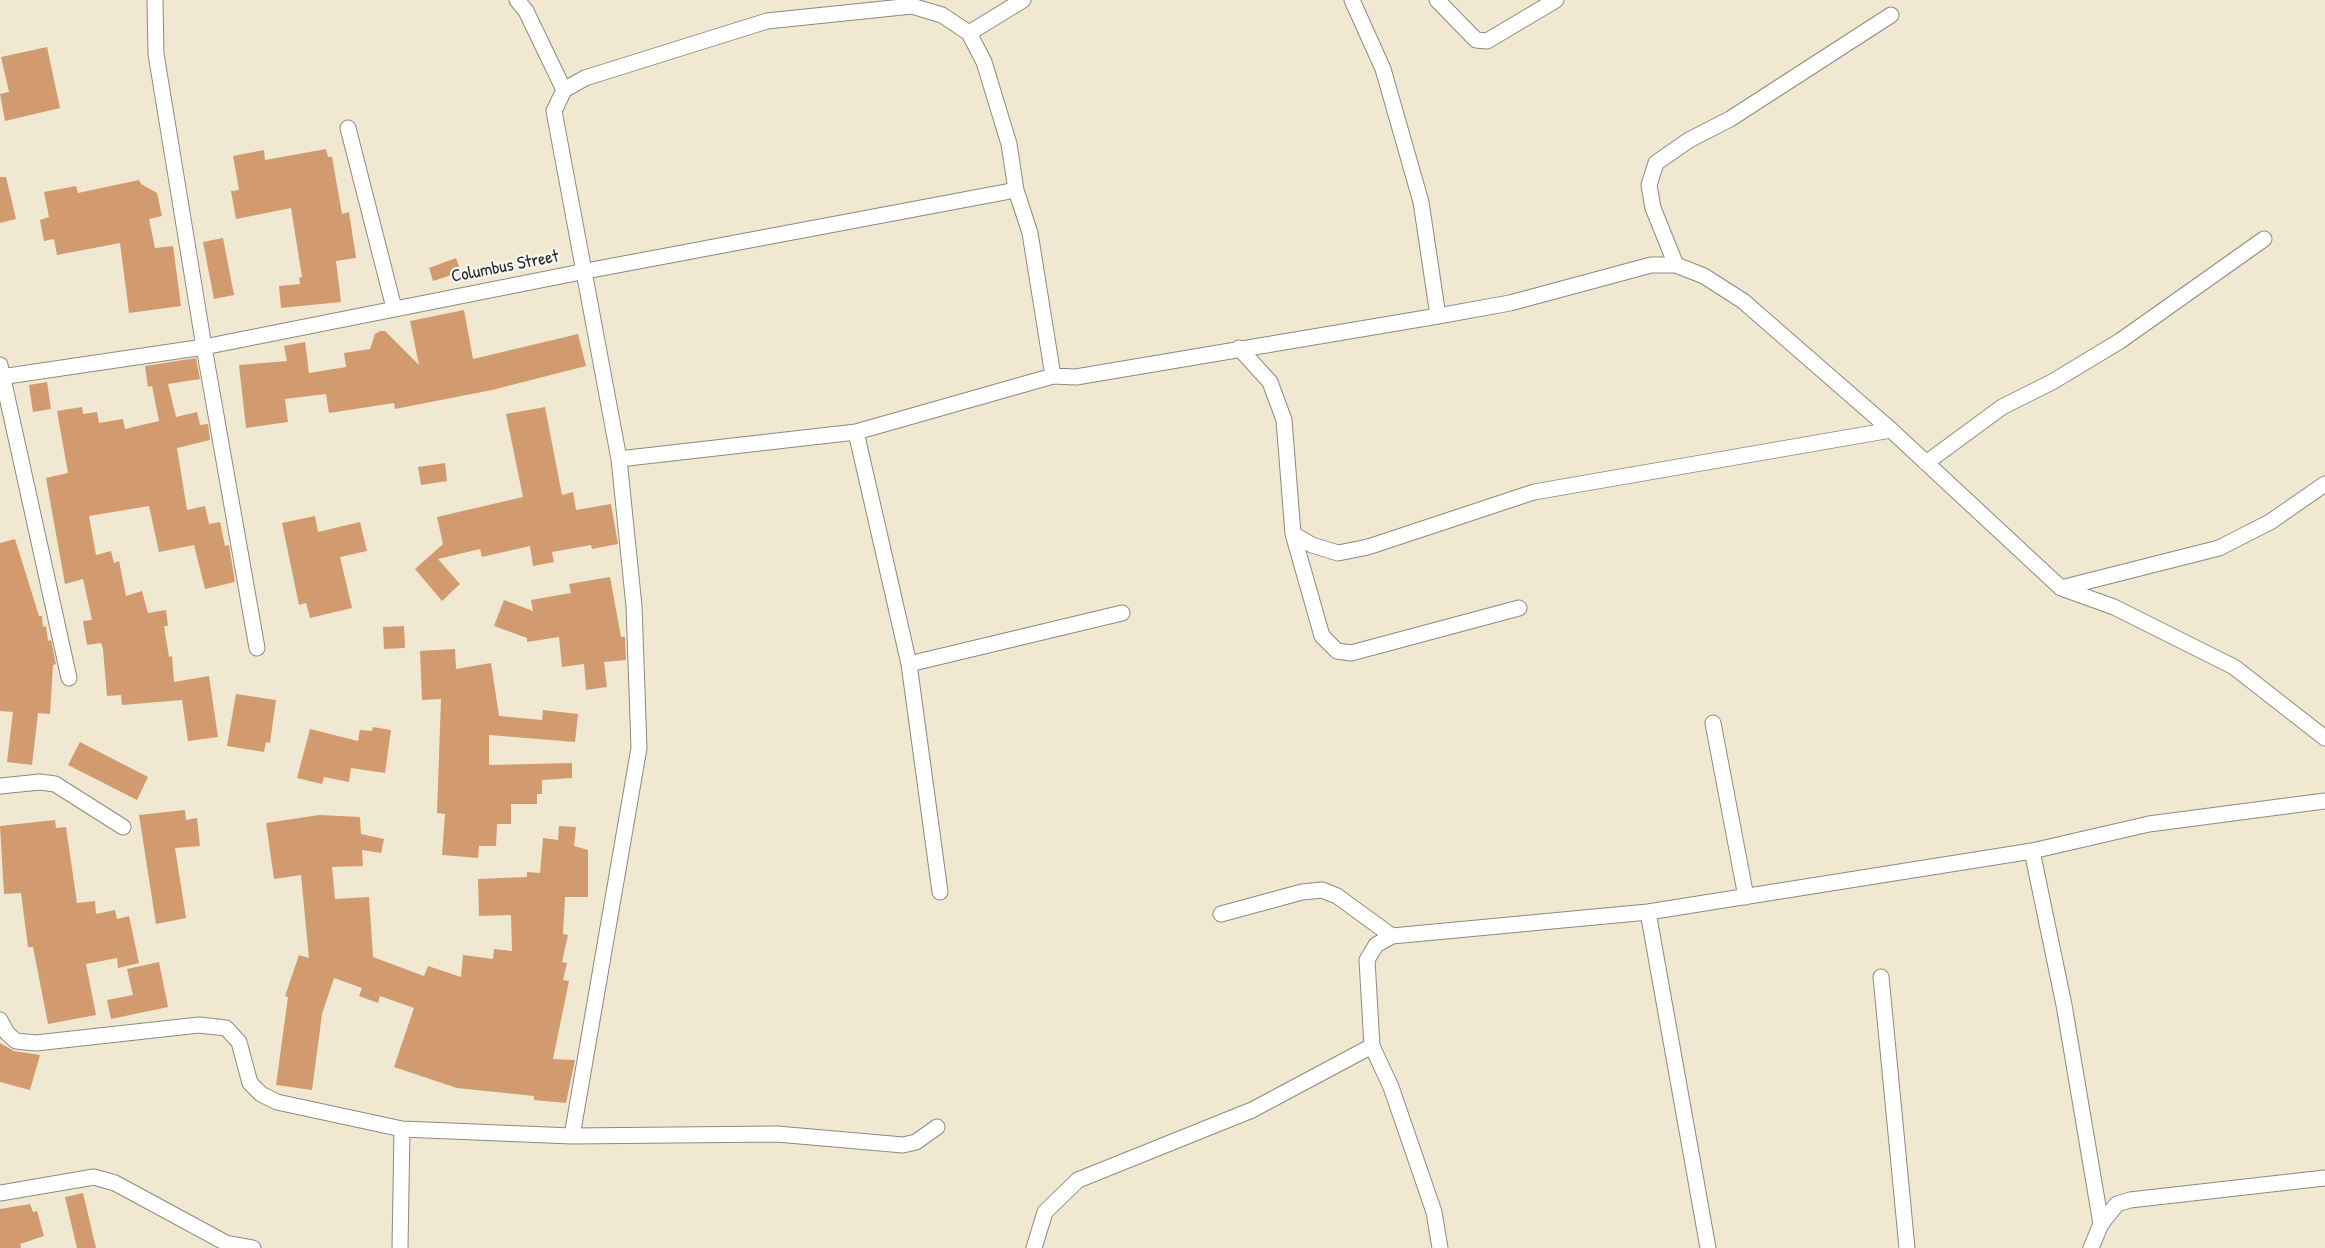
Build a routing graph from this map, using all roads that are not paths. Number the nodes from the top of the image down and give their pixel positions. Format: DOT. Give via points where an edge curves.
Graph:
graph roads {
  1 [pos="155,0"];
  2 [pos="517,0"];
  3 [pos="1023,0"];
  4 [pos="1352,0"];
  5 [pos="1437,0"];
  6 [pos="1556,0"];
  7 [pos="1890,15"];
  8 [pos="969,33"];
  9 [pos="564,90"];
  10 [pos="348,128"];
  11 [pos="1016,190"];
  12 [pos="2264,239"];
  13 [pos="1676,265"];
  14 [pos="586,271"];
  15 [pos="394,308"];
  16 [pos="1438,316"];
  17 [pos="204,347"];
  18 [pos="1239,348"];
  19 [pos="1,372"];
  20 [pos="1053,376"];
  21 [pos="1891,429"];
  22 [pos="856,432"];
  23 [pos="619,459"];
  24 [pos="1926,463"];
  25 [pos="2325,484"];
  26 [pos="1293,534"];
  27 [pos="2061,588"];
  28 [pos="1519,608"];
  29 [pos="1122,613"];
  30 [pos="257,648"];
  31 [pos="909,664"];
  32 [pos="69,678"];
  33 [pos="1713,723"];
  34 [pos="2325,738"];
  35 [pos="0,786"];
  36 [pos="2325,801"];
  37 [pos="123,827"];
  38 [pos="2032,851"];
  39 [pos="940,892"];
  40 [pos="1746,897"];
  41 [pos="1648,912"];
  42 [pos="1221,914"];
  43 [pos="1392,936"];
  44 [pos="1881,977"];
  45 [pos="0,1020"];
  46 [pos="1372,1046"];
  47 [pos="937,1127"];
  48 [pos="402,1129"];
  49 [pos="572,1136"];
  50 [pos="2325,1178"];
  51 [pos="0,1192"];
  52 [pos="2101,1224"];
  53 [pos="397,1247"];
  54 [pos="253,1248"];
  55 [pos="1034,1248"];
  56 [pos="1440,1248"];
  57 [pos="1708,1248"];
  58 [pos="1907,1248"];
  59 [pos="2091,1248"];
  1 -- 17 [label="street" via="156,54"];
  2 -- 9 [label="street"];
  3 -- 8 [label="street"];
  4 -- 16 [label="street" via="1383,69 1421,202"];
  5 -- 6 [label="street" via="1476,40 1487,41"];
  7 -- 13 [label="street" via="1656,163 1648,185"];
  8 -- 9 [label="street" via="942,15 912,6 767,21 585,78"];
  8 -- 11 [label="street" via="984,62 1009,144"];
  9 -- 14 [label="street" via="554,111"];
  10 -- 15 [label="street"];
  11 -- 14 [label="street, Columbus Street"];
  11 -- 20 [label="street" via="1030,233"];
  12 -- 24 [label="street" via="2120,341 2002,407"];
  13 -- 16 [label="street" via="1652,265 1510,303"];
  13 -- 21 [label="street" via="1704,276 1743,301"];
  14 -- 15 [label="street, Columbus Street"];
  14 -- 23 [label="street"];
  15 -- 17 [label="street, Columbus Street"];
  16 -- 18 [label="street"];
  17 -- 19 [label="street, Columbus Street"];
  17 -- 30 [label="street"];
  18 -- 20 [label="street" via="1076,377"];
  18 -- 26 [label="street" via="1270,382 1284,420"];
  19 -- 32 [label="street"];
  20 -- 22 [label="street"];
  21 -- 24 [label="street"];
  21 -- 26 [label="street" via="1534,492 1368,547 1338,553"];
  22 -- 23 [label="street"];
  22 -- 31 [label="street"];
  23 -- 49 [label="street" via="634,606 639,748"];
  24 -- 27 [label="street"];
  25 -- 27 [label="street" via="2270,522 2219,548"];
  26 -- 28 [label="street" via="1322,636 1337,651 1351,653"];
  27 -- 34 [label="street" via="2114,607 2234,667"];
  29 -- 31 [label="street"];
  31 -- 39 [label="street"];
  33 -- 40 [label="street"];
  35 -- 37 [label="street" via="55,784"];
  36 -- 38 [label="street" via="2149,824"];
  38 -- 40 [label="street"];
  38 -- 52 [label="street" via="2064,1005"];
  40 -- 41 [label="street"];
  41 -- 43 [label="street"];
  41 -- 57 [label="street"];
  42 -- 43 [label="street" via="1302,892 1322,891 1337,896"];
  43 -- 46 [label="street" via="1376,945 1367,960"];
  44 -- 58 [label="street"];
  45 -- 48 [label="street" via="16,1041 36,1043 199,1025 226,1028 238,1042 250,1083 261,1094 277,1102"];
  46 -- 55 [label="street" via="1252,1110 1078,1180 1045,1212"];
  46 -- 56 [label="street" via="1391,1087 1434,1212"];
  47 -- 49 [label="street" via="916,1142 903,1145 777,1134"];
  48 -- 49 [label="street"];
  48 -- 53 [label="street"];
  50 -- 52 [label="street" via="2130,1200 2117,1204"];
  51 -- 54 [label="street" via="94,1177 115,1183 226,1243"];
  52 -- 59 [label="street"];
}
